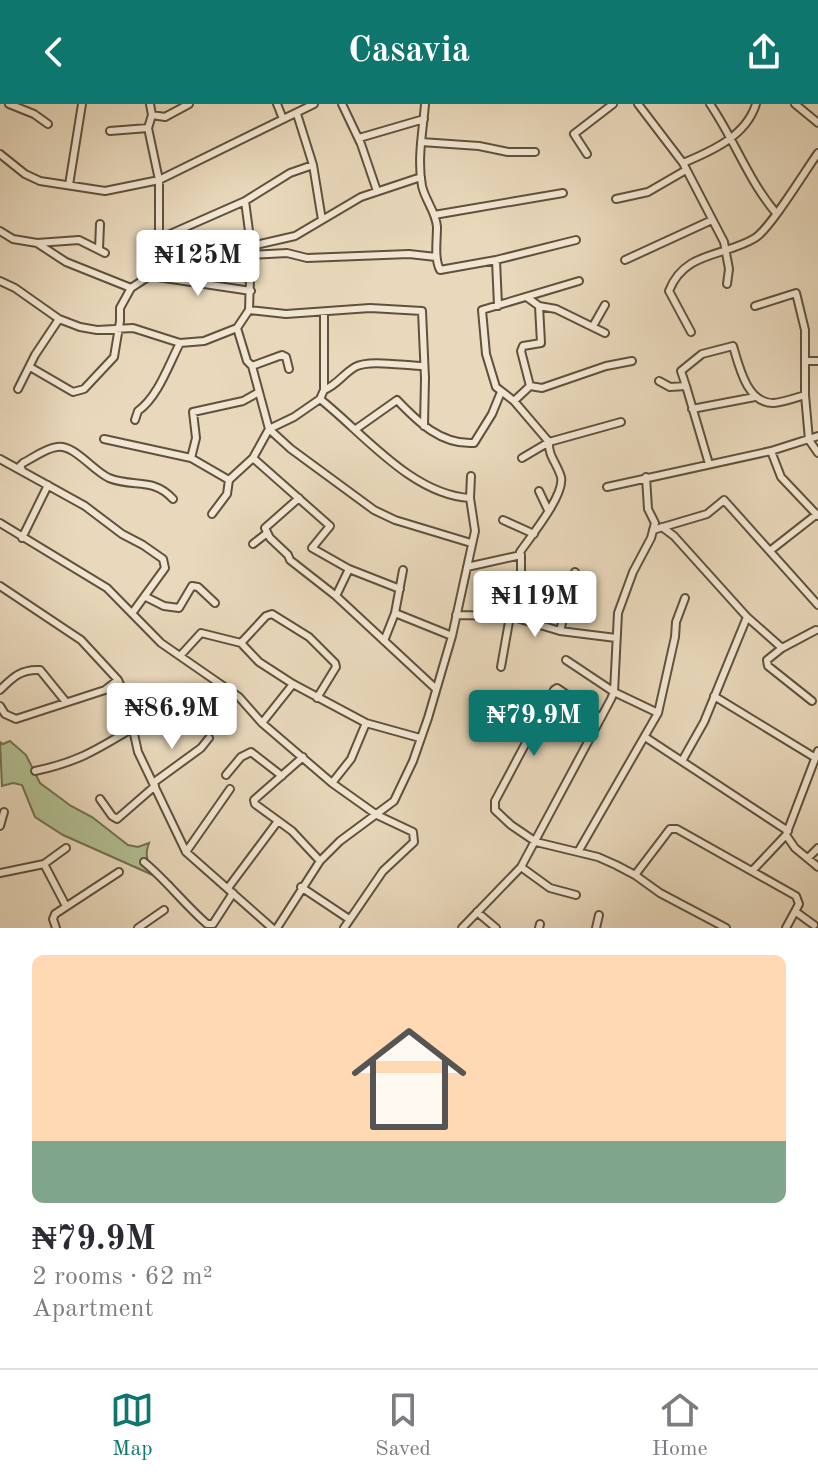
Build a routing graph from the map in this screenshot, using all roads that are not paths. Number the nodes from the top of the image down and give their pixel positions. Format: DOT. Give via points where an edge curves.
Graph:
graph roads {
  1 [pos="9,104"];
  2 [pos="82,104"];
  3 [pos="150,104"];
  4 [pos="189,104"];
  5 [pos="277,104"];
  6 [pos="314,104"];
  7 [pos="342,104"];
  8 [pos="425,104"];
  9 [pos="613,104"];
  10 [pos="638,104"];
  11 [pos="710,104"];
  12 [pos="756,104"];
  13 [pos="795,104"];
  14 [pos="297,114"];
  15 [pos="152,115"];
  16 [pos="283,119"];
  17 [pos="424,119"];
  18 [pos="818,123"];
  19 [pos="48,124"];
  20 [pos="148,128"];
  21 [pos="110,131"];
  22 [pos="731,137"];
  23 [pos="359,138"];
  24 [pos="421,142"];
  25 [pos="535,152"];
  26 [pos="818,153"];
  27 [pos="0,154"];
  28 [pos="587,154"];
  29 [pos="313,165"];
  30 [pos="684,166"];
  31 [pos="421,177"];
  32 [pos="159,180"];
  33 [pos="69,185"];
  34 [pos="377,191"];
  35 [pos="563,193"];
  36 [pos="616,199"];
  37 [pos="245,201"];
  38 [pos="776,213"];
  39 [pos="434,215"];
  40 [pos="322,220"];
  41 [pos="712,220"];
  42 [pos="100,224"];
  43 [pos="0,231"];
  44 [pos="161,238"];
  45 [pos="576,240"];
  46 [pos="37,243"];
  47 [pos="251,246"];
  48 [pos="727,249"];
  49 [pos="251,255"];
  50 [pos="436,257"];
  51 [pos="496,260"];
  52 [pos="625,260"];
  53 [pos="151,276"];
  54 [pos="0,281"];
  55 [pos="579,281"];
  56 [pos="727,284"];
  57 [pos="131,288"];
  58 [pos="251,291"];
  59 [pos="528,298"];
  60 [pos="605,305"];
  61 [pos="498,306"];
  62 [pos="539,306"];
  63 [pos="755,306"];
  64 [pos="249,310"];
  65 [pos="324,313"];
  66 [pos="59,319"];
  67 [pos="593,326"];
  68 [pos="237,328"];
  69 [pos="118,329"];
  70 [pos="691,332"];
  71 [pos="605,333"];
  72 [pos="180,343"];
  73 [pos="632,361"];
  74 [pos="805,361"];
  75 [pos="818,361"];
  76 [pos="252,366"];
  77 [pos="424,366"];
  78 [pos="30,367"];
  79 [pos="289,369"];
  80 [pos="659,381"];
  81 [pos="530,386"];
  82 [pos="686,386"];
  83 [pos="18,389"];
  84 [pos="324,390"];
  85 [pos="259,392"];
  86 [pos="501,392"];
  87 [pos="805,395"];
  88 [pos="755,397"];
  89 [pos="320,399"];
  90 [pos="514,401"];
  91 [pos="692,409"];
  92 [pos="135,420"];
  93 [pos="621,422"];
  94 [pos="424,426"];
  95 [pos="269,429"];
  96 [pos="356,429"];
  97 [pos="818,436"];
  98 [pos="104,439"];
  99 [pos="809,440"];
  100 [pos="549,442"];
  101 [pos="771,451"];
  102 [pos="818,453"];
  103 [pos="191,458"];
  104 [pos="253,458"];
  105 [pos="522,458"];
  106 [pos="0,459"];
  107 [pos="709,464"];
  108 [pos="19,468"];
  109 [pos="471,476"];
  110 [pos="646,477"];
  111 [pos="229,480"];
  112 [pos="48,485"];
  113 [pos="607,487"];
  114 [pos="539,491"];
  115 [pos="299,498"];
  116 [pos="470,498"];
  117 [pos="173,499"];
  118 [pos="548,510"];
  119 [pos="212,514"];
  120 [pos="817,515"];
  121 [pos="503,520"];
  122 [pos="0,523"];
  123 [pos="662,527"];
  124 [pos="653,530"];
  125 [pos="267,533"];
  126 [pos="534,534"];
  127 [pos="22,538"];
  128 [pos="471,543"];
  129 [pos="253,544"];
  130 [pos="771,550"];
  131 [pos="521,555"];
  132 [pos="467,567"];
  133 [pos="349,569"];
  134 [pos="403,570"];
  135 [pos="575,572"];
  136 [pos="0,586"];
  137 [pos="400,589"];
  138 [pos="336,596"];
  139 [pos="146,597"];
  140 [pos="685,598"];
  141 [pos="215,603"];
  142 [pos="818,605"];
  143 [pos="133,612"];
  144 [pos="395,613"];
  145 [pos="456,615"];
  146 [pos="510,616"];
  147 [pos="747,617"];
  148 [pos="817,629"];
  149 [pos="560,631"];
  150 [pos="452,636"];
  151 [pos="616,638"];
  152 [pos="384,641"];
  153 [pos="241,643"];
  154 [pos="782,648"];
  155 [pos="180,656"];
  156 [pos="566,660"];
  157 [pos="501,667"];
  158 [pos="118,680"];
  159 [pos="293,684"];
  160 [pos="435,689"];
  161 [pos="0,690"];
  162 [pos="614,692"];
  163 [pos="714,696"];
  164 [pos="317,698"];
  165 [pos="170,700"];
  166 [pos="812,701"];
  167 [pos="66,702"];
  168 [pos="0,706"];
  169 [pos="658,713"];
  170 [pos="601,718"];
  171 [pos="262,723"];
  172 [pos="366,723"];
  173 [pos="131,729"];
  174 [pos="645,737"];
  175 [pos="209,738"];
  176 [pos="420,738"];
  177 [pos="816,754"];
  178 [pos="303,757"];
  179 [pos="682,761"];
  180 [pos="35,771"];
  181 [pos="226,775"];
  182 [pos="282,776"];
  183 [pos="332,783"];
  184 [pos="154,785"];
  185 [pos="230,789"];
  186 [pos="100,799"];
  187 [pos="4,812"];
  188 [pos="377,815"];
  189 [pos="278,821"];
  190 [pos="0,826"];
  191 [pos="787,833"];
  192 [pos="536,842"];
  193 [pos="66,848"];
  194 [pos="818,848"];
  195 [pos="186,852"];
  196 [pos="578,852"];
  197 [pos="809,857"];
  198 [pos="320,861"];
  199 [pos="144,862"];
  200 [pos="44,864"];
  201 [pos="521,867"];
  202 [pos="818,867"];
  203 [pos="752,871"];
  204 [pos="119,872"];
  205 [pos="0,873"];
  206 [pos="635,875"];
  207 [pos="301,887"];
  208 [pos="231,891"];
  209 [pos="576,895"];
  210 [pos="66,906"];
  211 [pos="164,910"];
  212 [pos="477,912"];
  213 [pos="796,912"];
  214 [pos="599,915"];
  215 [pos="706,917"];
  216 [pos="349,919"];
  217 [pos="814,925"];
  218 [pos="56,928"];
  219 [pos="138,928"];
  220 [pos="274,928"];
  221 [pos="344,928"];
  222 [pos="462,928"];
  223 [pos="496,928"];
  224 [pos="596,928"];
  225 [pos="701,928"];
  226 [pos="726,928"];
  227 [pos="786,928"];
  1 -- 19 [label="street"];
  2 -- 33 [label="street"];
  3 -- 15 [label="street"];
  4 -- 15 [label="street" via="165,117"];
  5 -- 16 [label="street"];
  6 -- 14 [label="street"];
  7 -- 23 [label="street"];
  8 -- 17 [label="street"];
  9 -- 28 [label="street" via="574,134"];
  10 -- 30 [label="street"];
  11 -- 22 [label="street"];
  12 -- 22 [label="street"];
  13 -- 18 [label="street"];
  14 -- 16 [label="street"];
  14 -- 29 [label="street"];
  15 -- 20 [label="street"];
  16 -- 32 [label="street"];
  17 -- 23 [label="street"];
  17 -- 24 [label="street"];
  20 -- 21 [label="street"];
  20 -- 32 [label="street"];
  22 -- 30 [label="street"];
  22 -- 38 [label="street" via="759,193"];
  23 -- 34 [label="street"];
  24 -- 25 [label="street"];
  24 -- 31 [label="street"];
  26 -- 38 [label="street"];
  27 -- 33 [label="street" via="40,181"];
  29 -- 37 [label="street"];
  29 -- 40 [label="street"];
  30 -- 36 [label="street" via="648,192"];
  30 -- 41 [label="street"];
  31 -- 34 [label="street"];
  31 -- 39 [label="street"];
  32 -- 33 [label="street" via="105,191"];
  32 -- 44 [label="street"];
  34 -- 40 [label="street"];
  35 -- 39 [label="street"];
  37 -- 44 [label="street"];
  37 -- 47 [label="street"];
  38 -- 48 [label="street" via="761,234"];
  39 -- 50 [label="street"];
  40 -- 47 [label="street" via="295,236"];
  41 -- 48 [label="street"];
  41 -- 52 [label="street"];
  42 -- 46 [label="street" via="102,251 79,240"];
  43 -- 46 [label="street"];
  44 -- 53 [label="street" via="159,267"];
  45 -- 51 [label="street"];
  46 -- 57 [label="street" via="66,262"];
  47 -- 49 [label="street"];
  48 -- 56 [label="street"];
  48 -- 70 [label="street" via="686,264 669,289"];
  49 -- 50 [label="street"];
  49 -- 58 [label="street"];
  50 -- 51 [label="street" via="440,270"];
  51 -- 61 [label="street"];
  53 -- 57 [label="street"];
  53 -- 58 [label="street"];
  54 -- 66 [label="street"];
  55 -- 59 [label="street"];
  57 -- 69 [label="street" via="120,308"];
  58 -- 64 [label="street"];
  59 -- 61 [label="street"];
  59 -- 62 [label="street"];
  60 -- 67 [label="street"];
  61 -- 86 [label="street" via="482,310 482,316 486,354"];
  62 -- 67 [label="street"];
  62 -- 81 [label="street" via="541,343 521,351"];
  63 -- 74 [label="street" via="796,293"];
  64 -- 65 [label="street"];
  64 -- 68 [label="street"];
  65 -- 77 [label="street" via="370,308 422,311"];
  65 -- 84 [label="street"];
  66 -- 69 [label="street" via="97,330"];
  66 -- 78 [label="street"];
  67 -- 71 [label="street"];
  68 -- 72 [label="street" via="204,341"];
  68 -- 76 [label="street"];
  69 -- 72 [label="street" via="138,329"];
  69 -- 78 [label="street" via="114,357 80,391 62,387"];
  72 -- 92 [label="street"];
  73 -- 81 [label="street" via="542,388"];
  74 -- 75 [label="street"];
  74 -- 87 [label="street"];
  76 -- 79 [label="street" via="282,355"];
  76 -- 85 [label="street"];
  77 -- 84 [label="street" via="359,365"];
  77 -- 94 [label="street"];
  78 -- 83 [label="street"];
  80 -- 82 [label="street"];
  81 -- 90 [label="street"];
  82 -- 88 [label="street" via="681,371 702,354 733,346"];
  82 -- 91 [label="street"];
  84 -- 89 [label="street"];
  85 -- 95 [label="street"];
  85 -- 103 [label="street" via="193,412 196,438"];
  86 -- 90 [label="street"];
  86 -- 94 [label="street" via="474,443 451,441"];
  87 -- 88 [label="street" via="772,403"];
  87 -- 99 [label="street"];
  88 -- 91 [label="street"];
  89 -- 95 [label="street"];
  89 -- 96 [label="street"];
  90 -- 100 [label="street"];
  91 -- 107 [label="street"];
  93 -- 100 [label="street"];
  94 -- 96 [label="street" via="397,400"];
  95 -- 104 [label="street"];
  95 -- 128 [label="street" via="374,510"];
  96 -- 116 [label="street" via="416,480 452,497"];
  97 -- 99 [label="street"];
  98 -- 103 [label="street"];
  99 -- 101 [label="street"];
  99 -- 102 [label="street"];
  100 -- 105 [label="street"];
  100 -- 118 [label="street" via="562,478 561,491"];
  101 -- 107 [label="street"];
  101 -- 120 [label="street" via="781,477"];
  103 -- 111 [label="street"];
  104 -- 111 [label="street"];
  104 -- 115 [label="street"];
  106 -- 108 [label="street"];
  107 -- 110 [label="street"];
  108 -- 112 [label="street"];
  108 -- 117 [label="street" via="58,446 71,449 112,479 163,487"];
  109 -- 116 [label="street"];
  110 -- 113 [label="street"];
  110 -- 124 [label="street"];
  111 -- 119 [label="street" via="227,494"];
  112 -- 127 [label="street"];
  112 -- 139 [label="street" via="163,559 165,568"];
  114 -- 118 [label="street"];
  115 -- 125 [label="street" via="265,528"];
  115 -- 133 [label="street" via="330,526 312,548"];
  116 -- 128 [label="street" via="475,531"];
  118 -- 126 [label="street"];
  120 -- 130 [label="street"];
  121 -- 126 [label="street"];
  122 -- 127 [label="street"];
  123 -- 124 [label="street"];
  123 -- 130 [label="street" via="707,514 724,500"];
  123 -- 147 [label="street"];
  124 -- 151 [label="street" via="621,604"];
  125 -- 129 [label="street"];
  125 -- 138 [label="street" via="290,560"];
  126 -- 131 [label="street"];
  127 -- 143 [label="street" via="93,578"];
  128 -- 132 [label="street"];
  130 -- 142 [label="street"];
  131 -- 132 [label="street"];
  131 -- 146 [label="street" via="521,597"];
  132 -- 145 [label="street"];
  133 -- 137 [label="street"];
  133 -- 138 [label="street"];
  134 -- 137 [label="street"];
  135 -- 149 [label="street"];
  136 -- 158 [label="street" via="81,640"];
  137 -- 144 [label="street"];
  138 -- 152 [label="street"];
  139 -- 141 [label="street" via="179,608 192,586"];
  139 -- 143 [label="street"];
  140 -- 169 [label="street"];
  143 -- 155 [label="street" via="150,634"];
  144 -- 150 [label="street"];
  144 -- 152 [label="street"];
  145 -- 146 [label="street"];
  145 -- 150 [label="street"];
  146 -- 149 [label="street"];
  146 -- 157 [label="street"];
  147 -- 154 [label="street"];
  147 -- 163 [label="street"];
  148 -- 154 [label="street"];
  149 -- 151 [label="street"];
  150 -- 160 [label="street"];
  151 -- 162 [label="street"];
  152 -- 160 [label="street"];
  153 -- 155 [label="street" via="201,633"];
  153 -- 159 [label="street"];
  153 -- 164 [label="street" via="272,614 309,637 336,667"];
  154 -- 166 [label="street" via="767,660 768,666"];
  155 -- 171 [label="street" via="239,697"];
  156 -- 162 [label="street"];
  158 -- 167 [label="street" via="105,690"];
  158 -- 173 [label="street"];
  159 -- 164 [label="street"];
  159 -- 171 [label="street"];
  160 -- 176 [label="street"];
  161 -- 167 [label="street" via="14,675 40,670"];
  162 -- 169 [label="street"];
  162 -- 170 [label="street"];
  163 -- 177 [label="street"];
  163 -- 179 [label="street"];
  164 -- 172 [label="street"];
  165 -- 173 [label="street" via="172,710"];
  167 -- 168 [label="street" via="16,719"];
  169 -- 174 [label="street"];
  170 -- 192 [label="street"];
  170 -- 192 [label="street" via="557,688 523,746 495,810"];
  171 -- 178 [label="street"];
  172 -- 176 [label="street"];
  172 -- 183 [label="street" via="351,759"];
  173 -- 180 [label="street" via="64,765"];
  173 -- 184 [label="street"];
  174 -- 179 [label="street"];
  174 -- 196 [label="street"];
  175 -- 184 [label="street"];
  176 -- 188 [label="street" via="398,795"];
  177 -- 191 [label="street"];
  178 -- 182 [label="street"];
  178 -- 183 [label="street"];
  179 -- 191 [label="street"];
  181 -- 182 [label="street" via="251,752"];
  182 -- 189 [label="street" via="254,800"];
  183 -- 188 [label="street"];
  184 -- 186 [label="street" via="117,819"];
  184 -- 195 [label="street"];
  185 -- 195 [label="street"];
  187 -- 190 [label="street"];
  188 -- 198 [label="street"];
  188 -- 216 [label="street" via="413,832 414,842 383,871"];
  189 -- 198 [label="street"];
  189 -- 208 [label="street"];
  191 -- 197 [label="street" via="795,848"];
  191 -- 203 [label="street"];
  192 -- 196 [label="street"];
  192 -- 201 [label="street"];
  193 -- 200 [label="street"];
  194 -- 197 [label="street"];
  195 -- 208 [label="street"];
  196 -- 206 [label="street"];
  197 -- 202 [label="street"];
  198 -- 207 [label="street"];
  199 -- 208 [label="street" via="207,924 215,921"];
  200 -- 205 [label="street"];
  200 -- 210 [label="street"];
  201 -- 209 [label="street" via="550,888"];
  201 -- 212 [label="street"];
  203 -- 206 [label="street" via="673,828"];
  203 -- 213 [label="street" via="796,896"];
  204 -- 210 [label="street"];
  206 -- 215 [label="street"];
  207 -- 216 [label="street"];
  207 -- 220 [label="street"];
  208 -- 220 [label="street"];
  210 -- 218 [label="street" via="55,914"];
  211 -- 219 [label="street"];
  212 -- 222 [label="street"];
  212 -- 223 [label="street"];
  213 -- 217 [label="street"];
  213 -- 227 [label="street"];
  214 -- 224 [label="street"];
  215 -- 225 [label="street"];
  215 -- 226 [label="street"];
  216 -- 221 [label="street"];
}
